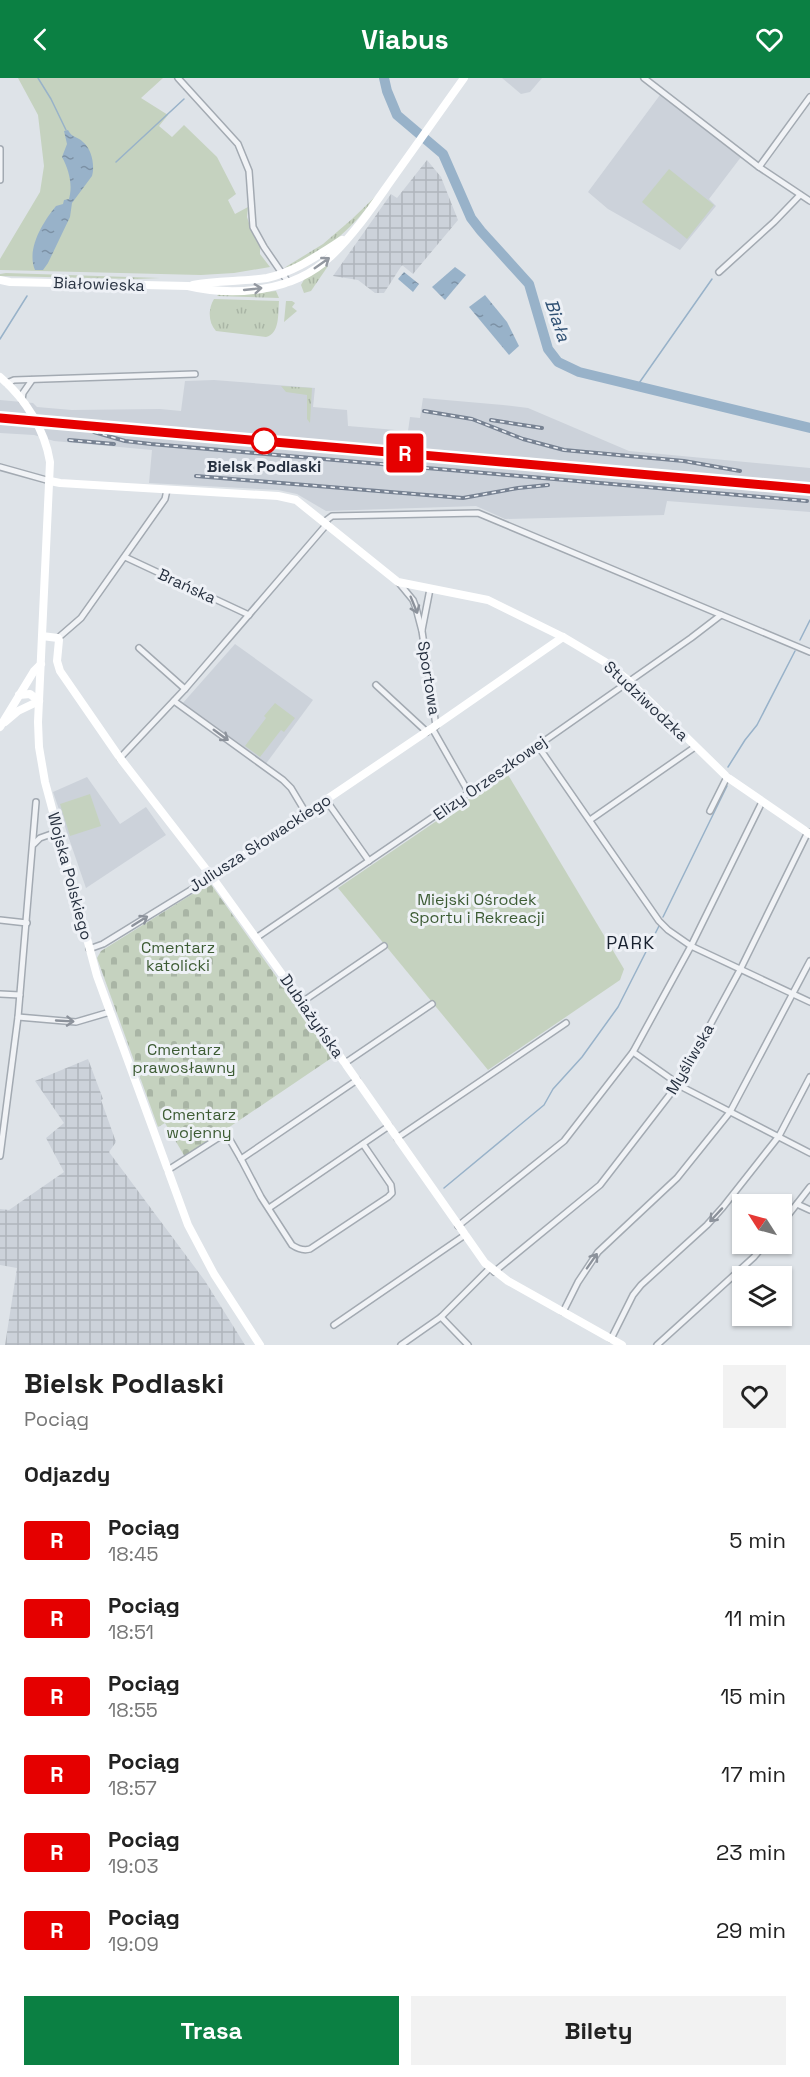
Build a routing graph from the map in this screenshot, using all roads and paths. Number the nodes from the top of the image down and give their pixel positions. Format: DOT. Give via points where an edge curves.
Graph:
graph roads {
  1 [pos="178,78"];
  2 [pos="464,78"];
  3 [pos="644,78"];
  4 [pos="810,97"];
  5 [pos="0,149"];
  6 [pos="759,167"];
  7 [pos="0,180"];
  8 [pos="801,195"];
  9 [pos="810,201"];
  10 [pos="348,236"];
  11 [pos="719,272"];
  12 [pos="282,273"];
  13 [pos="0,280"];
  14 [pos="10,282"];
  15 [pos="288,282"];
  16 [pos="0,285"];
  17 [pos="188,286"];
  18 [pos="195,374"];
  19 [pos="0,377"];
  20 [pos="32,380"];
  21 [pos="7,383"];
  22 [pos="22,400"];
  23 [pos="0,467"];
  24 [pos="50,481"];
  25 [pos="167,490"];
  26 [pos="325,523"];
  27 [pos="125,557"];
  28 [pos="398,582"];
  29 [pos="430,589"];
  30 [pos="249,615"];
  31 [pos="721,615"];
  32 [pos="422,631"];
  33 [pos="42,636"];
  34 [pos="563,637"];
  35 [pos="58,638"];
  36 [pos="139,648"];
  37 [pos="810,652"];
  38 [pos="41,664"];
  39 [pos="629,681"];
  40 [pos="376,685"];
  41 [pos="185,689"];
  42 [pos="20,695"];
  43 [pos="39,701"];
  44 [pos="174,701"];
  45 [pos="27,707"];
  46 [pos="39,714"];
  47 [pos="0,727"];
  48 [pos="432,728"];
  49 [pos="538,746"];
  50 [pos="695,747"];
  51 [pos="120,758"];
  52 [pos="727,777"];
  53 [pos="469,793"];
  54 [pos="326,800"];
  55 [pos="36,802"];
  56 [pos="762,802"];
  57 [pos="710,811"];
  58 [pos="306,813"];
  59 [pos="590,820"];
  60 [pos="57,832"];
  61 [pos="809,833"];
  62 [pos="34,844"];
  63 [pos="369,861"];
  64 [pos="212,877"];
  65 [pos="0,920"];
  66 [pos="27,923"];
  67 [pos="256,938"];
  68 [pos="384,946"];
  69 [pos="691,946"];
  70 [pos="89,949"];
  71 [pos="810,961"];
  72 [pos="740,970"];
  73 [pos="0,994"];
  74 [pos="793,994"];
  75 [pos="20,995"];
  76 [pos="302,1002"];
  77 [pos="810,1002"];
  78 [pos="432,1004"];
  79 [pos="110,1012"];
  80 [pos="18,1017"];
  81 [pos="566,1023"];
  82 [pos="633,1052"];
  83 [pos="345,1063"];
  84 [pos="810,1077"];
  85 [pos="357,1080"];
  86 [pos="678,1084"];
  87 [pos="730,1112"];
  88 [pos="389,1126"];
  89 [pos="779,1137"];
  90 [pos="397,1138"];
  91 [pos="363,1144"];
  92 [pos="810,1152"];
  93 [pos="0,1156"];
  94 [pos="241,1159"];
  95 [pos="168,1170"];
  96 [pos="810,1187"];
  97 [pos="797,1204"];
  98 [pos="269,1208"];
  99 [pos="792,1210"];
  100 [pos="810,1210"];
  101 [pos="458,1226"];
  102 [pos="465,1235"];
  103 [pos="757,1254"];
  104 [pos="492,1270"];
  105 [pos="563,1312"];
  106 [pos="441,1317"];
  107 [pos="334,1325"];
  108 [pos="610,1339"];
  109 [pos="260,1345"];
  110 [pos="401,1345"];
  111 [pos="468,1345"];
  112 [pos="622,1345"];
  113 [pos="657,1345"];
  1 -- 12 [label="street" via="238,144 249,171 253,227"];
  2 -- 10 [label="street, Białowieska"];
  3 -- 6 [label="street"];
  4 -- 6 [label="street"];
  5 -- 7 [label="street"];
  6 -- 8 [label="street"];
  8 -- 9 [label="street"];
  8 -- 11 [label="street"];
  10 -- 12 [label="street, Białowieska" via="310,261"];
  15 -- 10 [label="street, Białowieska, one-way" via="330,258"];
  12 -- 15 [label="street"];
  12 -- 17 [label="street, Białowieska"];
  13 -- 14 [label="street, Białowieska"];
  14 -- 16 [label="street, Białowieska"];
  14 -- 17 [label="street, Białowieska"];
  17 -- 15 [label="street, Białowieska, one-way" via="240,291"];
  18 -- 20 [label="street"];
  19 -- 21 [label="street, Wojska Polskiego"];
  20 -- 21 [label="street"];
  20 -- 22 [label="street"];
  21 -- 22 [label="street, Wojska Polskiego"];
  22 -- 24 [label="street, Wojska Polskiego" via="48,451"];
  23 -- 24 [label="street"];
  24 -- 25 [label="street, Sportowa"];
  24 -- 33 [label="street, Wojska Polskiego"];
  25 -- 26 [label="street, Sportowa" via="288,497"];
  25 -- 27 [label="street" via="165,499"];
  26 -- 28 [label="street, Sportowa"];
  26 -- 30 [label="street"];
  26 -- 31 [label="street" via="332,516 478,513"];
  27 -- 30 [label="street, Brańska"];
  27 -- 35 [label="street" via="81,618"];
  28 -- 29 [label="street, Sportowa"];
  28 -- 32 [label="street, Sportowa, one-way" via="414,600"];
  29 -- 32 [label="street, Sportowa"];
  29 -- 34 [label="street, Studziwodzka" via="488,600"];
  30 -- 41 [label="street"];
  31 -- 37 [label="street"];
  31 -- 39 [label="street, Elizy Orzeszkowej"];
  32 -- 48 [label="street, Sportowa"];
  33 -- 35 [label="street"];
  33 -- 38 [label="street, Wojska Polskiego"];
  34 -- 39 [label="street, Studziwodzka"];
  34 -- 48 [label="street, Juliusza Słowackiego"];
  35 -- 51 [label="street, Dubiażyńska" via="60,671"];
  36 -- 41 [label="street"];
  38 -- 42 [label="street"];
  38 -- 43 [label="street, Wojska Polskiego"];
  39 -- 49 [label="street, Elizy Orzeszkowej"];
  39 -- 50 [label="street, Studziwodzka"];
  40 -- 48 [label="street"];
  41 -- 44 [label="street"];
  42 -- 43 [label="street" via="30,694"];
  42 -- 47 [label="street"];
  43 -- 45 [label="street"];
  43 -- 46 [label="street, Wojska Polskiego"];
  44 -- 51 [label="street"];
  44 -- 58 [label="street, one-way" via="283,780"];
  45 -- 46 [label="street"];
  45 -- 47 [label="street"];
  46 -- 60 [label="street, Wojska Polskiego" via="41,765"];
  48 -- 53 [label="street, Sportowa"];
  48 -- 54 [label="street, Juliusza Słowackiego"];
  49 -- 53 [label="street, Elizy Orzeszkowej"];
  49 -- 59 [label="street"];
  50 -- 52 [label="street, Studziwodzka"];
  50 -- 59 [label="street"];
  51 -- 64 [label="street, Dubiażyńska"];
  52 -- 56 [label="street, Studziwodzka"];
  52 -- 57 [label="street"];
  53 -- 63 [label="street, Elizy Orzeszkowej"];
  54 -- 58 [label="street, Juliusza Słowackiego"];
  54 -- 63 [label="street"];
  55 -- 62 [label="street"];
  56 -- 61 [label="street, Studziwodzka"];
  56 -- 69 [label="street"];
  58 -- 64 [label="street, Juliusza Słowackiego"];
  59 -- 69 [label="street" via="659,921"];
  60 -- 62 [label="street"];
  60 -- 70 [label="street, Wojska Polskiego"];
  61 -- 72 [label="street, Myśliwska"];
  62 -- 66 [label="street"];
  63 -- 67 [label="street, Elizy Orzeszkowej"];
  64 -- 67 [label="street, Dubiażyńska"];
  70 -- 64 [label="street, Juliusza Słowackiego, one-way"];
  65 -- 66 [label="street"];
  66 -- 75 [label="street"];
  67 -- 76 [label="street, Dubiażyńska"];
  68 -- 76 [label="street"];
  69 -- 72 [label="street"];
  69 -- 82 [label="street"];
  70 -- 79 [label="street, Wojska Polskiego"];
  71 -- 74 [label="street"];
  72 -- 74 [label="street"];
  72 -- 86 [label="street, Myśliwska"];
  73 -- 75 [label="street"];
  74 -- 77 [label="street"];
  74 -- 87 [label="street"];
  75 -- 80 [label="street"];
  76 -- 83 [label="street, Dubiażyńska"];
  78 -- 83 [label="street"];
  80 -- 79 [label="street, one-way" via="76,1022"];
  79 -- 95 [label="street, Wojska Polskiego"];
  80 -- 93 [label="street"];
  81 -- 90 [label="street"];
  82 -- 86 [label="street"];
  82 -- 101 [label="street" via="564,1141"];
  83 -- 85 [label="street, Dubiażyńska"];
  84 -- 89 [label="street"];
  85 -- 88 [label="street, Dubiażyńska"];
  85 -- 94 [label="street"];
  86 -- 87 [label="street"];
  86 -- 104 [label="street, Myśliwska" via="600,1185"];
  87 -- 89 [label="street"];
  105 -- 87 [label="street, one-way" via="598,1252 671,1184"];
  88 -- 90 [label="street, Dubiażyńska"];
  88 -- 91 [label="street"];
  89 -- 92 [label="street"];
  89 -- 108 [label="street, one-way" via="723,1207 641,1285"];
  90 -- 101 [label="street, Dubiażyńska"];
  91 -- 98 [label="street"];
  91 -- 98 [label="street" via="391,1185 388,1197 306,1250 292,1245"];
  94 -- 95 [label="street" via="226,1134"];
  94 -- 98 [label="street"];
  95 -- 109 [label="street, Wojska Polskiego" via="201,1253"];
  96 -- 97 [label="street"];
  97 -- 99 [label="street"];
  97 -- 100 [label="street"];
  101 -- 102 [label="street, Dubiażyńska"];
  102 -- 104 [label="street, Dubiażyńska"];
  102 -- 107 [label="street"];
  103 -- 113 [label="street"];
  104 -- 105 [label="street, Dubiażyńska"];
  104 -- 106 [label="street, Myśliwska"];
  105 -- 108 [label="street, Dubiażyńska"];
  106 -- 110 [label="street, Myśliwska"];
  106 -- 111 [label="street"];
  108 -- 112 [label="street, Dubiażyńska"];
}
